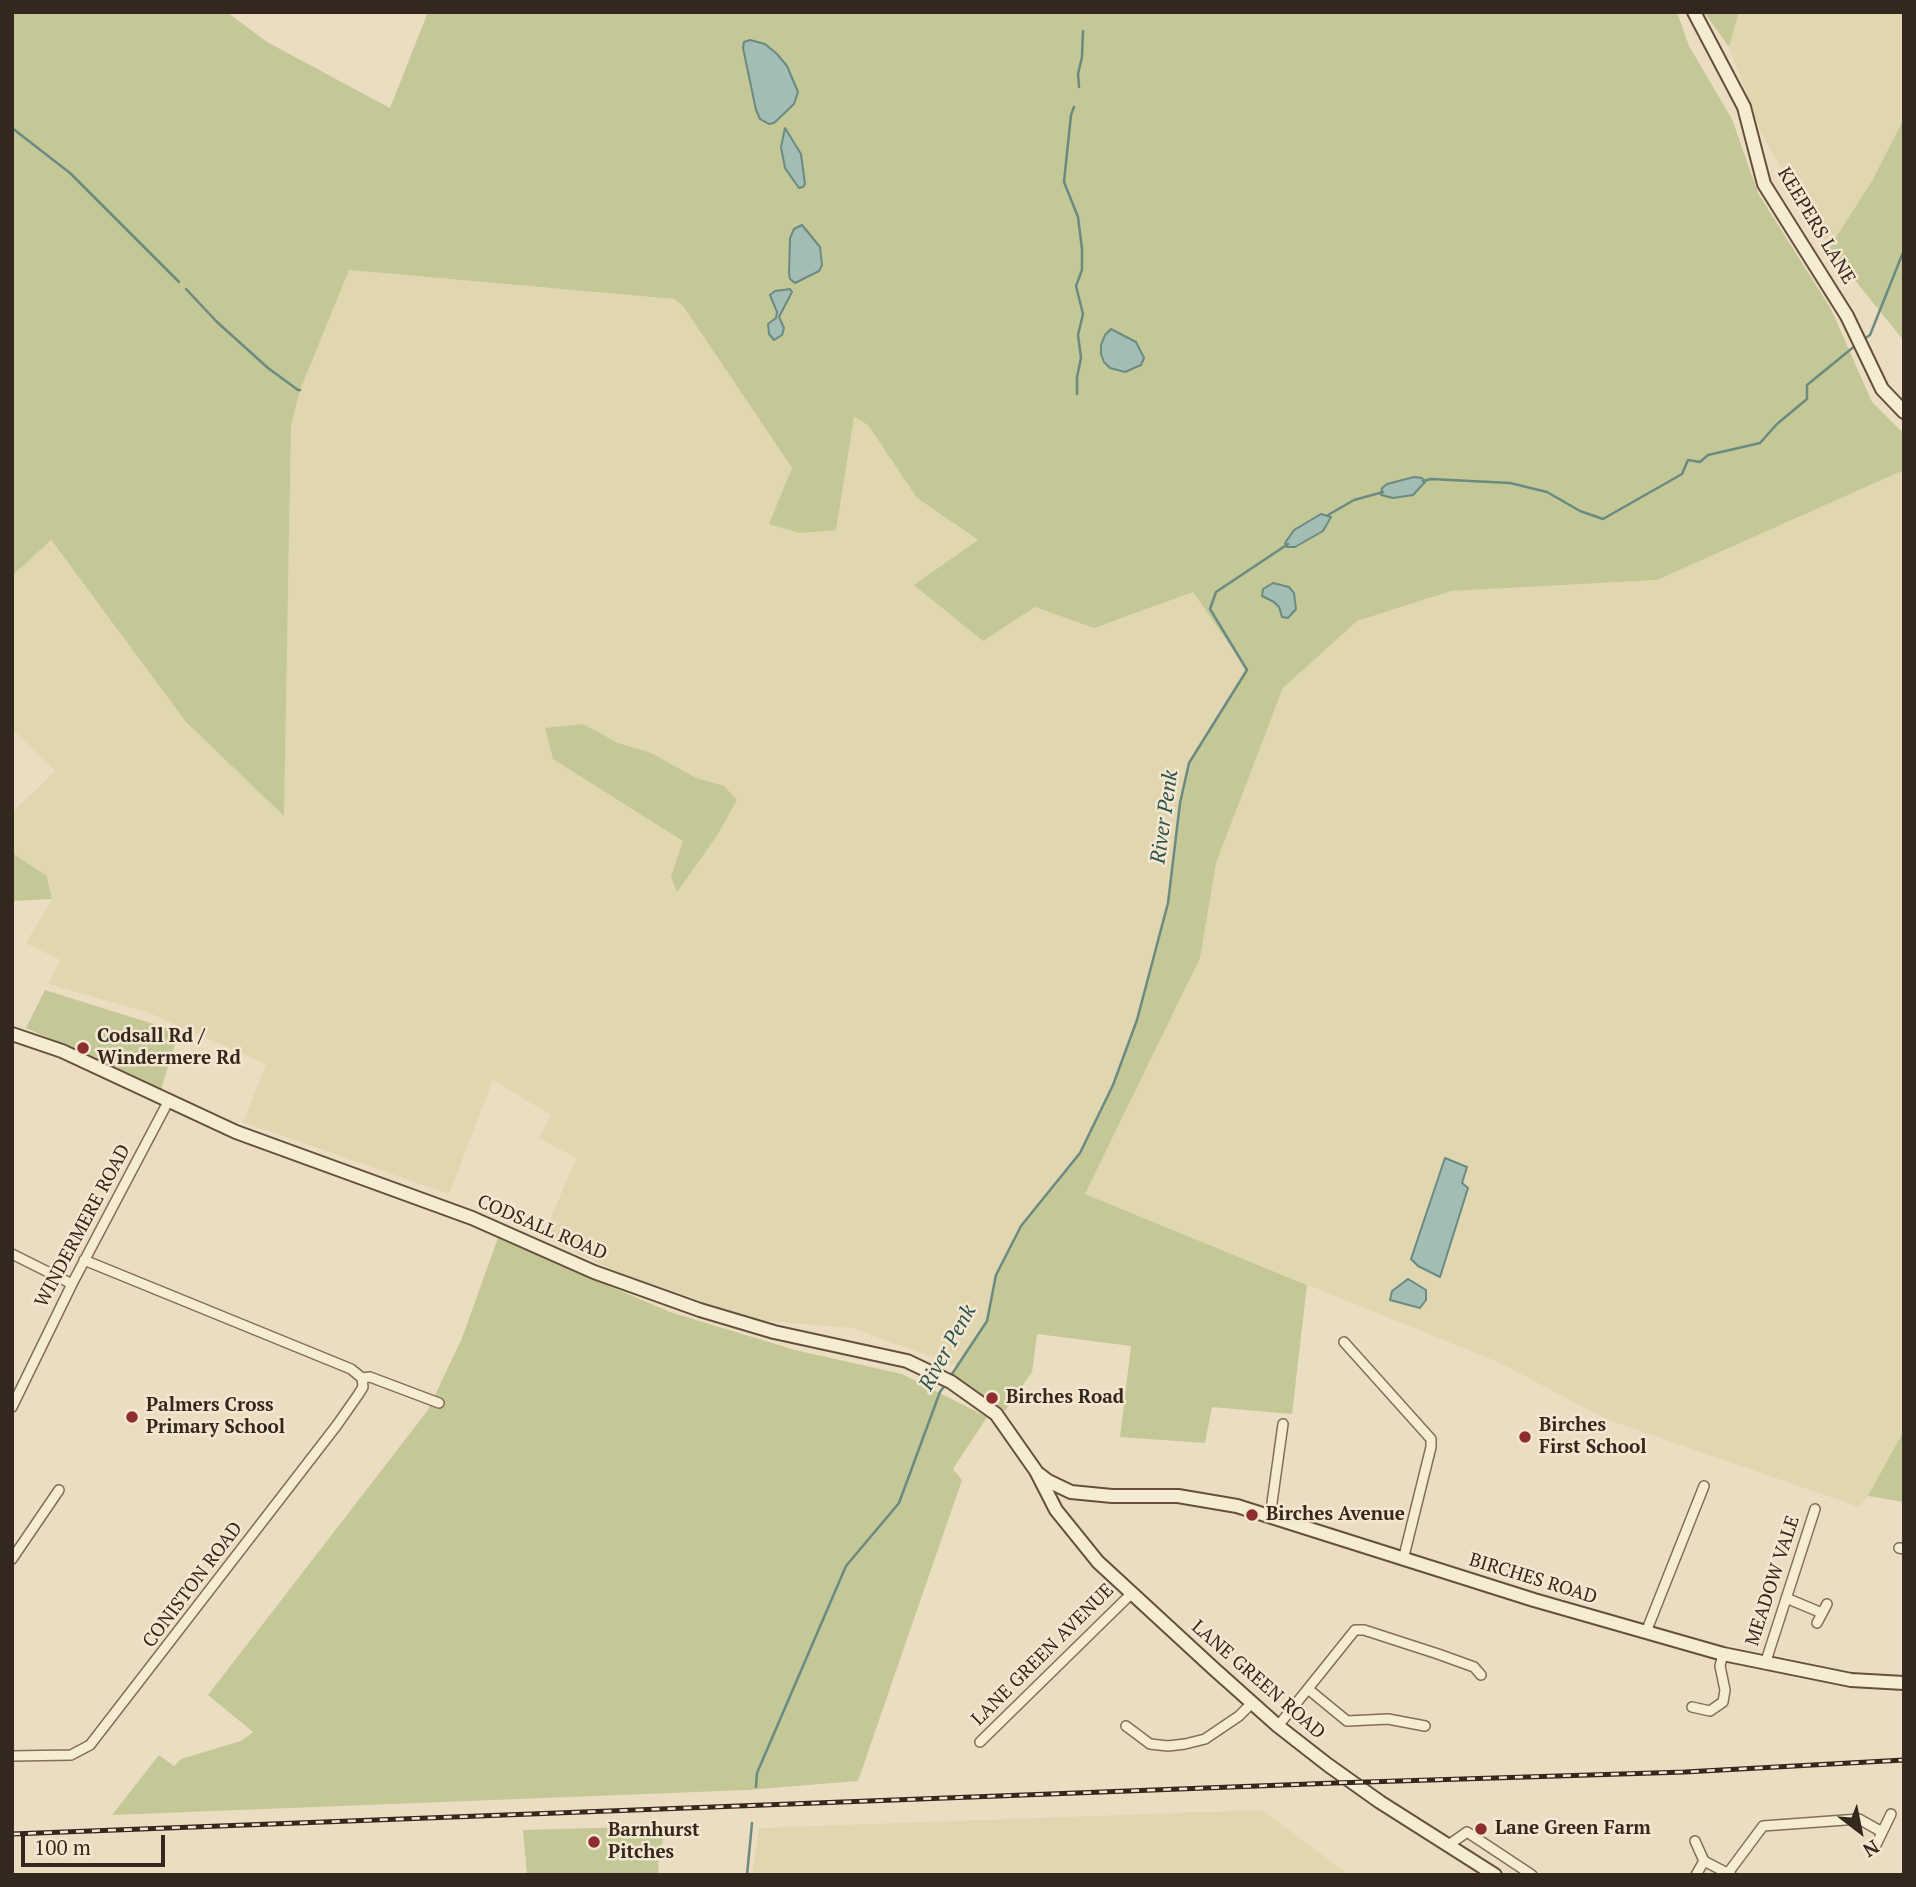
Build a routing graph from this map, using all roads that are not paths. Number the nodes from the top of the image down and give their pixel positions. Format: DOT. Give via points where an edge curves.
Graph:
graph roads {
  1 [pos="1694,12"];
  2 [pos="1904,412"];
  3 [pos="12,1034"];
  4 [pos="169,1100"];
  5 [pos="12,1254"];
  6 [pos="85,1260"];
  7 [pos="72,1284"];
  8 [pos="1344,1342"];
  9 [pos="362,1378"];
  10 [pos="439,1404"];
  11 [pos="12,1407"];
  12 [pos="1283,1424"];
  13 [pos="1036,1471"];
  14 [pos="1704,1486"];
  15 [pos="59,1490"];
  16 [pos="1815,1509"];
  17 [pos="1270,1517"];
  18 [pos="12,1559"];
  19 [pos="1404,1560"];
  20 [pos="1131,1594"];
  21 [pos="1786,1598"];
  22 [pos="1817,1623"];
  23 [pos="1646,1632"];
  24 [pos="1723,1654"];
  25 [pos="1765,1664"];
  26 [pos="1481,1675"];
  27 [pos="1904,1683"];
  28 [pos="1308,1689"];
  29 [pos="1252,1703"];
  30 [pos="1692,1707"];
  31 [pos="1125,1726"];
  32 [pos="1425,1726"];
  33 [pos="1278,1727"];
  34 [pos="980,1742"];
  35 [pos="12,1756"];
  36 [pos="1891,1814"];
  37 [pos="1882,1832"];
  38 [pos="1695,1841"];
  39 [pos="1450,1844"];
  40 [pos="1874,1849"];
  41 [pos="1704,1861"];
  42 [pos="1730,1874"];
  43 [pos="1495,1875"];
  44 [pos="1532,1875"];
  45 [pos="1696,1875"];
  1 -- 2 [label="street, KEEPERS LANE" via="1744,107 1764,184 1847,316 1882,389"];
  3 -- 4 [label="street, CODSALL ROAD" via="62,1051"];
  4 -- 6 [label="street, WINDERMERE ROAD"];
  4 -- 13 [label="street, CODSALL ROAD" via="236,1132 700,1310 774,1332 907,1361 951,1382 996,1414"];
  5 -- 7 [label="street"];
  6 -- 7 [label="street, WINDERMERE ROAD"];
  6 -- 9 [label="street" via="351,1369"];
  7 -- 11 [label="street, WINDERMERE ROAD"];
  8 -- 19 [label="street" via="1431,1439"];
  9 -- 10 [label="street" via="370,1377"];
  9 -- 35 [label="street, CONISTON ROAD" via="363,1387 337,1424 90,1745 71,1755"];
  12 -- 17 [label="street"];
  13 -- 17 [label="street, BIRCHES ROAD" via="1071,1492 1178,1496"];
  13 -- 20 [label="street, LANE GREEN ROAD" via="1068,1528"];
  14 -- 23 [label="street"];
  15 -- 18 [label="street"];
  16 -- 21 [label="street, MEADOW VALE"];
  17 -- 19 [label="street, BIRCHES ROAD"];
  19 -- 23 [label="street, BIRCHES ROAD"];
  20 -- 29 [label="street, LANE GREEN ROAD"];
  20 -- 34 [label="street, LANE GREEN AVENUE"];
  21 -- 22 [label="street" via="1825,1608"];
  21 -- 25 [label="street, MEADOW VALE"];
  23 -- 24 [label="street, BIRCHES ROAD"];
  24 -- 25 [label="street, BIRCHES ROAD"];
  24 -- 30 [label="street" via="1723,1702 1710,1712"];
  25 -- 27 [label="street, BIRCHES ROAD" via="1851,1680"];
  26 -- 28 [label="street" via="1465,1663 1360,1629"];
  28 -- 32 [label="street" via="1348,1721 1388,1719"];
  28 -- 33 [label="street"];
  29 -- 31 [label="street" via="1205,1739 1185,1744 1150,1744"];
  29 -- 33 [label="street, LANE GREEN ROAD"];
  33 -- 39 [label="street, LANE GREEN ROAD" via="1380,1802"];
  36 -- 37 [label="street"];
  37 -- 40 [label="street"];
  37 -- 42 [label="street" via="1859,1819 1763,1825"];
  38 -- 41 [label="street"];
  39 -- 43 [label="street, LANE GREEN ROAD"];
  39 -- 44 [label="street" via="1467,1832"];
  41 -- 42 [label="street"];
  41 -- 45 [label="street"];
}
